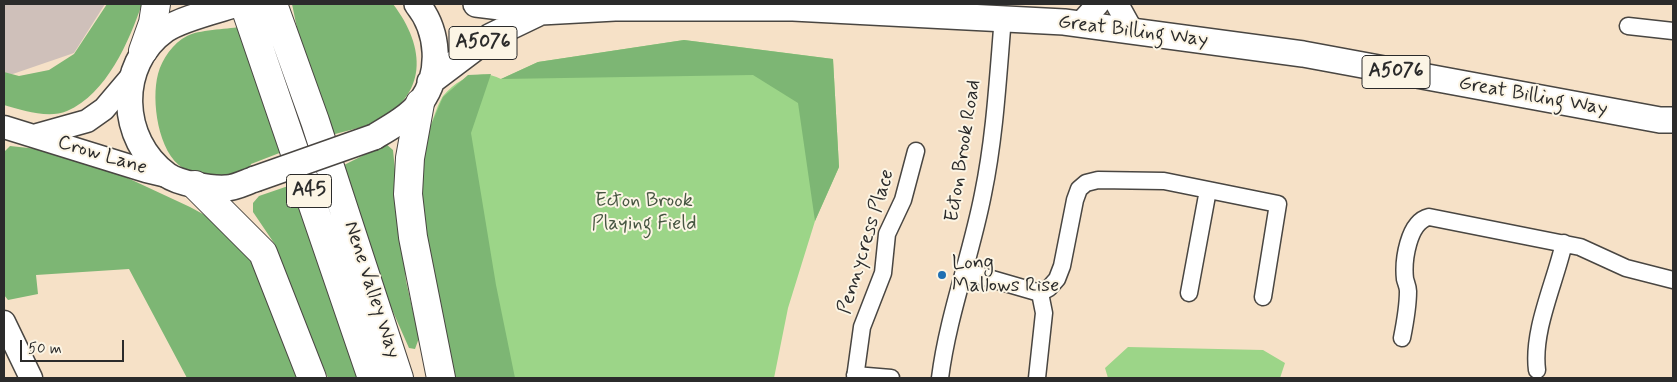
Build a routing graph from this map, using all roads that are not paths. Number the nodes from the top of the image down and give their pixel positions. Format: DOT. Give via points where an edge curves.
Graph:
graph roads {
  1 [pos="156,4"];
  2 [pos="237,4"];
  3 [pos="244,4"];
  4 [pos="273,4"];
  5 [pos="417,4"];
  6 [pos="476,4"];
  7 [pos="1098,4"];
  8 [pos="1117,4"];
  9 [pos="541,12"];
  10 [pos="1003,17"];
  11 [pos="1080,24"];
  12 [pos="1628,26"];
  13 [pos="1132,31"];
  14 [pos="1673,31"];
  15 [pos="143,51"];
  16 [pos="132,76"];
  17 [pos="425,92"];
  18 [pos="1669,122"];
  19 [pos="4,126"];
  20 [pos="37,135"];
  21 [pos="916,151"];
  22 [pos="168,176"];
  23 [pos="195,185"];
  24 [pos="1208,190"];
  25 [pos="1564,244"];
  26 [pos="964,271"];
  27 [pos="1673,280"];
  28 [pos="1040,293"];
  29 [pos="1189,293"];
  30 [pos="1263,297"];
  31 [pos="4,322"];
  32 [pos="1402,338"];
  33 [pos="1537,370"];
  34 [pos="855,377"];
  35 [pos="31,378"];
  36 [pos="312,378"];
  37 [pos="372,378"];
  38 [pos="399,378"];
  39 [pos="440,378"];
  40 [pos="891,378"];
  41 [pos="940,378"];
  42 [pos="1037,378"];
  1 -- 15 [label="highway"];
  2 -- 15 [label="main road" via="166,29"];
  3 -- 37 [label="highway, Nene Valley Way / A45"];
  4 -- 38 [label="highway, Nene Valley Way / A45"];
  5 -- 17 [label="main road" via="426,14 434,35 436,58"];
  6 -- 9 [label="main road, Great Billing Way / A5076"];
  7 -- 11 [label="street"];
  8 -- 13 [label="street"];
  9 -- 10 [label="main road, Great Billing Way / A5076" via="615,8 792,8"];
  9 -- 17 [label="main road, Great Billing Way / A5076" via="491,36"];
  10 -- 11 [label="main road, Great Billing Way / A5076"];
  10 -- 26 [label="street, Ecton Brook Road" via="987,171"];
  11 -- 13 [label="main road, Great Billing Way / A5076"];
  12 -- 14 [label="street"];
  13 -- 18 [label="main road, Great Billing Way / A5076" via="1303,54"];
  15 -- 16 [label="main road"];
  16 -- 20 [label="street, Crow Lane" via="104,109 88,121"];
  16 -- 22 [label="main road" via="128,104 132,124 149,157"];
  17 -- 23 [label="main road, Great Billing Way, bridge" via="398,123 374,137 227,188"];
  17 -- 39 [label="highway" via="410,158 408,194"];
  19 -- 20 [label="street, Crow Lane"];
  20 -- 22 [label="street, Crow Lane"];
  21 -- 34 [label="street, Pennycress Place" via="903,200 887,234 882,273 862,327"];
  22 -- 23 [label="main road, Great Billing Way"];
  23 -- 36 [label="highway" via="263,253"];
  24 -- 28 [label="street" via="1164,181 1098,180 1086,183 1079,189 1075,200 1057,279"];
  24 -- 29 [label="street"];
  24 -- 30 [label="street" via="1278,204"];
  25 -- 27 [label="street" via="1580,247 1626,268"];
  25 -- 32 [label="street" via="1434,217 1424,218 1413,229 1406,261 1408,289"];
  25 -- 33 [label="street" via="1539,332 1535,354"];
  26 -- 28 [label="street"];
  26 -- 41 [label="street, Ecton Brook Road" via="951,314"];
  28 -- 42 [label="street" via="1044,313"];
  31 -- 35 [label="street"];
  34 -- 40 [label="street, Pennycress Place"];
}
